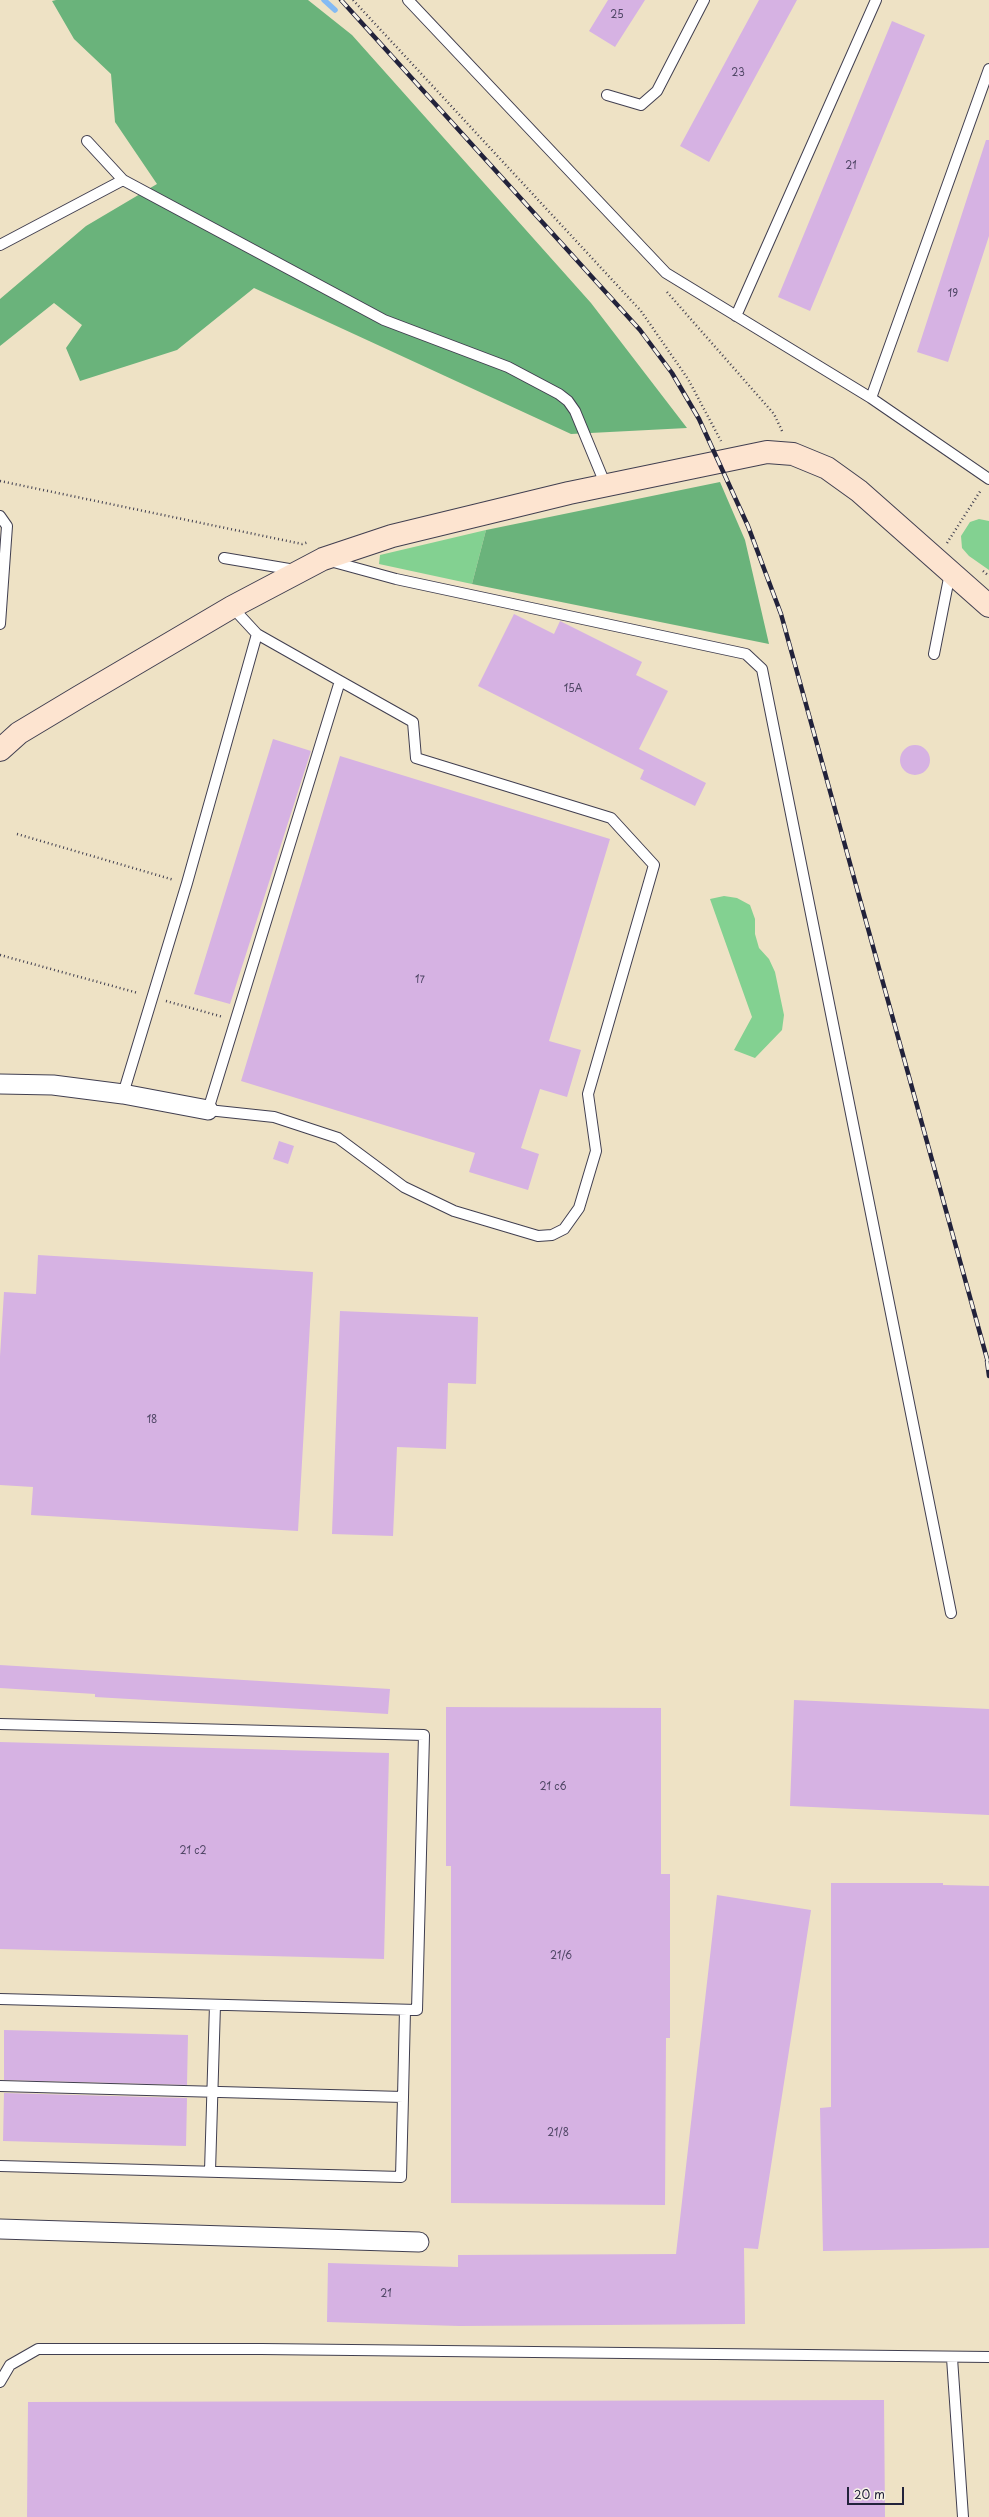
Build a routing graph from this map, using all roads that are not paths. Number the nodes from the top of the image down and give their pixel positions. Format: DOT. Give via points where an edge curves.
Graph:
graph roads {
  1 [pos="408,0"];
  2 [pos="704,0"];
  3 [pos="876,0"];
  4 [pos="989,68"];
  5 [pos="607,96"];
  6 [pos="87,141"];
  7 [pos="123,180"];
  8 [pos="0,245"];
  9 [pos="736,316"];
  10 [pos="871,398"];
  11 [pos="989,479"];
  12 [pos="606,486"];
  13 [pos="0,516"];
  14 [pos="319,549"];
  15 [pos="224,558"];
  16 [pos="299,571"];
  17 [pos="950,573"];
  18 [pos="989,606"];
  19 [pos="232,607"];
  20 [pos="0,624"];
  21 [pos="257,634"];
  22 [pos="934,654"];
  23 [pos="340,681"];
  24 [pos="0,750"];
  25 [pos="0,1084"];
  26 [pos="123,1094"];
  27 [pos="208,1110"];
  28 [pos="952,1613"];
  29 [pos="0,1724"];
  30 [pos="0,2000"];
  31 [pos="215,2005"];
  32 [pos="405,2010"];
  33 [pos="0,2086"];
  34 [pos="212,2092"];
  35 [pos="403,2097"];
  36 [pos="0,2166"];
  37 [pos="210,2171"];
  38 [pos="0,2229"];
  39 [pos="419,2242"];
  40 [pos="989,2357"];
  41 [pos="952,2358"];
  42 [pos="0,2382"];
  43 [pos="964,2517"];
  1 -- 9 [label="lane" via="666,273"];
  2 -- 5 [label="lane" via="657,92 640,105"];
  3 -- 9 [label="lane"];
  4 -- 10 [label="lane"];
  6 -- 7 [label="lane"];
  7 -- 8 [label="lane"];
  7 -- 12 [label="lane" via="384,320 508,367 559,394 575,411"];
  9 -- 10 [label="lane"];
  10 -- 11 [label="lane"];
  12 -- 14 [label="street" via="392,536"];
  12 -- 17 [label="street" via="768,452 793,454 827,468 859,491"];
  13 -- 20 [label="lane" via="7,526"];
  14 -- 16 [label="street"];
  14 -- 28 [label="lane" via="396,579 746,654 762,669"];
  15 -- 16 [label="lane"];
  16 -- 19 [label="street"];
  17 -- 18 [label="street"];
  17 -- 22 [label="lane"];
  19 -- 21 [label="lane"];
  19 -- 24 [label="street" via="19,733"];
  21 -- 23 [label="lane"];
  21 -- 26 [label="lane" via="187,883"];
  23 -- 27 [label="lane"];
  23 -- 27 [label="lane" via="413,722 416,758 611,818 654,865 588,1094 596,1151 579,1208 564,1229 552,1235 538,1236 454,1211 404,1187 338,1138 274,1117"];
  25 -- 26 [label="street" via="53,1085"];
  26 -- 27 [label="street"];
  29 -- 32 [label="lane" via="424,1735 417,2010"];
  30 -- 31 [label="lane"];
  31 -- 32 [label="lane"];
  31 -- 34 [label="lane"];
  32 -- 35 [label="lane"];
  33 -- 34 [label="lane"];
  34 -- 35 [label="lane"];
  34 -- 37 [label="lane"];
  35 -- 37 [label="lane" via="401,2176"];
  36 -- 37 [label="lane"];
  38 -- 39 [label="street"];
  40 -- 41 [label="lane"];
  41 -- 42 [label="lane" via="261,2349 38,2349 10,2365"];
  41 -- 43 [label="lane"];
}
